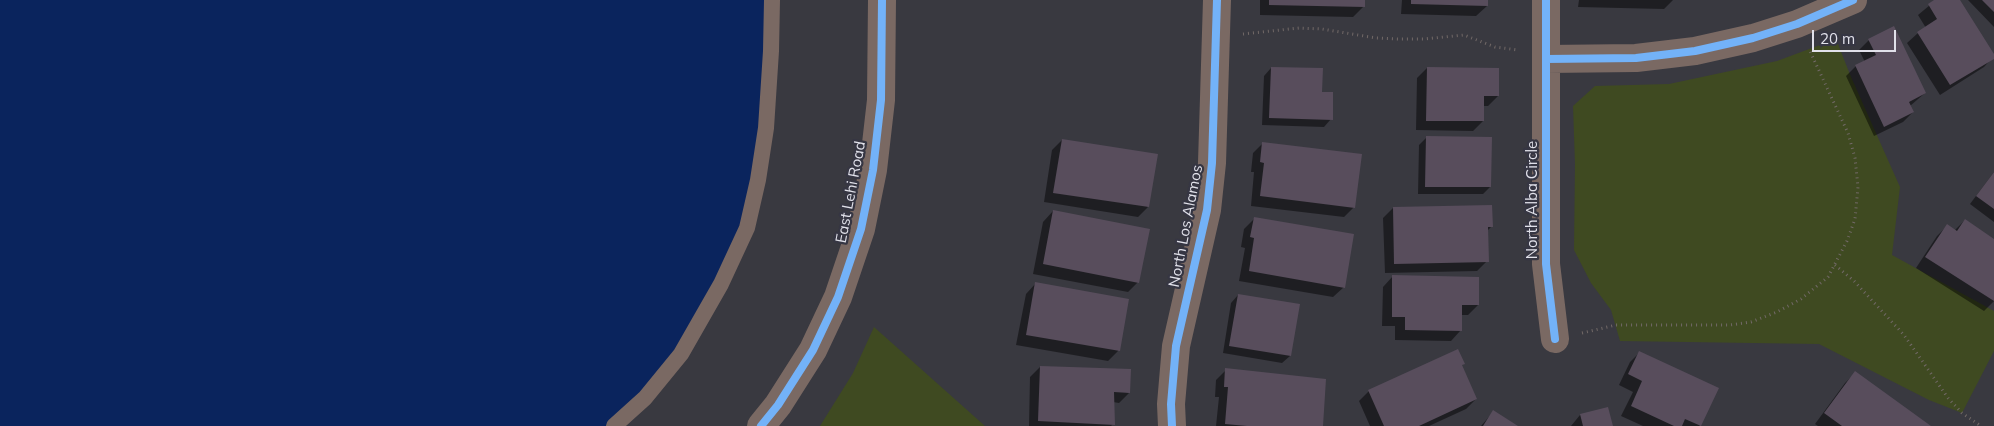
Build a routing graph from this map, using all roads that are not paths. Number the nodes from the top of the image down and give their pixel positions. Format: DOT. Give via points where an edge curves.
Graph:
graph roads {
  1 [pos="772,0"];
  2 [pos="882,0"];
  3 [pos="1217,0"];
  4 [pos="1546,0"];
  5 [pos="1853,0"];
  6 [pos="1546,55"];
  7 [pos="1555,339"];
  8 [pos="614,426"];
  9 [pos="762,426"];
  10 [pos="1172,426"];
  1 -- 8 [label="lane" via="766,128 747,228 721,284 681,354 645,398"];
  2 -- 9 [label="street, East Lehi Road" via="880,100 873,170 861,230 838,297 813,350"];
  3 -- 10 [label="street, North Los Alamos" via="1212,162 1207,210 1176,346"];
  4 -- 6 [label="street, North Alba Circle"];
  5 -- 6 [label="street" via="1797,24 1695,51 1636,58"];
  6 -- 7 [label="street, North Alba Circle" via="1546,264"];
}
